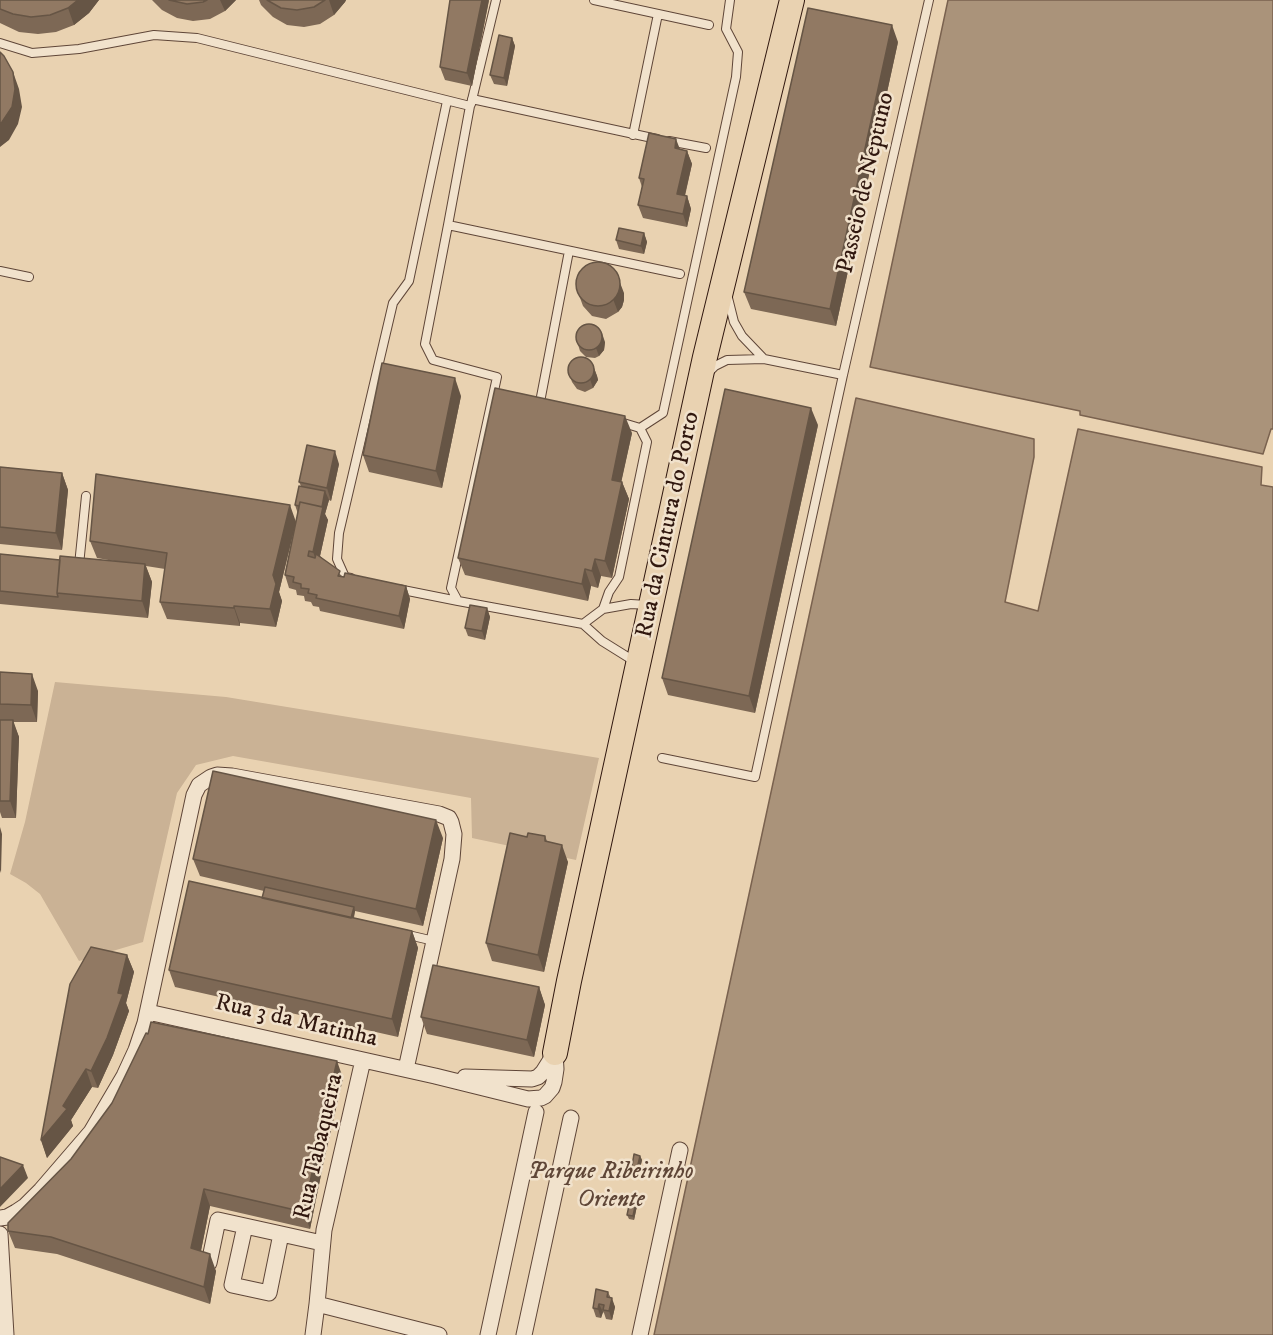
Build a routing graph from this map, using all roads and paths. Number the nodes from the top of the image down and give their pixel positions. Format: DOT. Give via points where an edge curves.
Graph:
graph roads {
  1 [pos="496,0"];
  2 [pos="594,0"];
  3 [pos="730,0"];
  4 [pos="792,0"];
  5 [pos="929,0"];
  6 [pos="658,14"];
  7 [pos="709,25"];
  8 [pos="0,43"];
  9 [pos="472,99"];
  10 [pos="447,101"];
  11 [pos="469,111"];
  12 [pos="633,135"];
  13 [pos="706,148"];
  14 [pos="448,225"];
  15 [pos="569,250"];
  16 [pos="0,271"];
  17 [pos="680,274"];
  18 [pos="29,276"];
  19 [pos="724,280"];
  20 [pos="764,359"];
  21 [pos="843,375"];
  22 [pos="700,382"];
  23 [pos="493,392"];
  24 [pos="505,394"];
  25 [pos="528,400"];
  26 [pos="540,402"];
  27 [pos="551,405"];
  28 [pos="607,419"];
  29 [pos="640,428"];
  30 [pos="86,496"];
  31 [pos="68,564"];
  32 [pos="356,580"];
  33 [pos="390,587"];
  34 [pos="458,601"];
  35 [pos="652,606"];
  36 [pos="603,609"];
  37 [pos="583,624"];
  38 [pos="639,664"];
  39 [pos="662,758"];
  40 [pos="399,933"];
  41 [pos="434,941"];
  42 [pos="148,1012"];
  43 [pos="555,1053"];
  44 [pos="363,1060"];
  45 [pos="406,1069"];
  46 [pos="536,1112"];
  47 [pos="571,1118"];
  48 [pos="680,1150"];
  49 [pos="0,1218"];
  50 [pos="245,1226"];
  51 [pos="0,1234"];
  52 [pos="281,1234"];
  53 [pos="322,1243"];
  54 [pos="209,1263"];
  55 [pos="317,1304"];
  56 [pos="6,1335"];
  57 [pos="313,1335"];
  58 [pos="439,1335"];
  59 [pos="488,1335"];
  60 [pos="524,1335"];
  61 [pos="640,1335"];
  1 -- 9 [label="lane"];
  2 -- 6 [label="lane"];
  3 -- 29 [label="lane" via="726,29 738,52 736,77 663,413"];
  4 -- 19 [label="main road, Rua da Cintura do Porto"];
  5 -- 21 [label="lane, Passeio de Neptuno"];
  6 -- 7 [label="lane"];
  6 -- 12 [label="lane"];
  8 -- 10 [label="lane" via="32,53 154,35 197,38"];
  9 -- 11 [label="lane"];
  9 -- 12 [label="lane"];
  10 -- 11 [label="lane" via="470,106"];
  10 -- 32 [label="lane" via="409,281 393,303 339,532 337,560 345,577"];
  11 -- 14 [label="lane"];
  12 -- 13 [label="lane"];
  14 -- 15 [label="lane"];
  14 -- 23 [label="lane" via="424,344 433,360 497,377"];
  15 -- 17 [label="lane"];
  15 -- 26 [label="lane"];
  16 -- 18 [label="lane"];
  19 -- 20 [label="lane" via="734,322"];
  19 -- 22 [label="main road, Rua da Cintura do Porto"];
  20 -- 21 [label="lane"];
  20 -- 22 [label="lane" via="727,360"];
  21 -- 39 [label="lane, Passeio de Neptuno" via="755,777"];
  22 -- 35 [label="main road, Rua da Cintura do Porto"];
  23 -- 24 [label="lane"];
  23 -- 34 [label="lane" via="451,588"];
  25 -- 26 [label="lane"];
  26 -- 27 [label="lane"];
  28 -- 29 [label="lane"];
  29 -- 36 [label="lane" via="647,442 619,577"];
  30 -- 31 [label="lane" via="79,565"];
  33 -- 34 [label="lane"];
  34 -- 37 [label="lane"];
  35 -- 36 [label="lane" via="631,604"];
  35 -- 38 [label="main road, Rua da Cintura do Porto"];
  36 -- 37 [label="lane"];
  37 -- 38 [label="lane"];
  38 -- 43 [label="main road, Rua da Cintura do Porto"];
  40 -- 41 [label="lane"];
  41 -- 42 [label="street" via="453,859 449,818 439,813 217,775 200,785 194,795 181,884"];
  41 -- 45 [label="street"];
  42 -- 44 [label="street, Rua 3 da Matinha"];
  42 -- 49 [label="street" via="124,1076 91,1132 25,1206"];
  43 -- 45 [label="street, Rua 3 da Matinha" via="554,1082 541,1098 522,1098"];
  44 -- 45 [label="street, Rua 3 da Matinha"];
  44 -- 53 [label="street, Rua Tabaqueira"];
  46 -- 59 [label="street"];
  47 -- 60 [label="street"];
  48 -- 61 [label="street"];
  50 -- 52 [label="street"];
  50 -- 52 [label="street" via="232,1285 269,1293"];
  50 -- 54 [label="street" via="218,1220"];
  51 -- 56 [label="street"];
  52 -- 53 [label="street"];
  53 -- 55 [label="street, Rua Tabaqueira"];
  55 -- 57 [label="street, Rua Tabaqueira"];
  55 -- 58 [label="street"];
}
